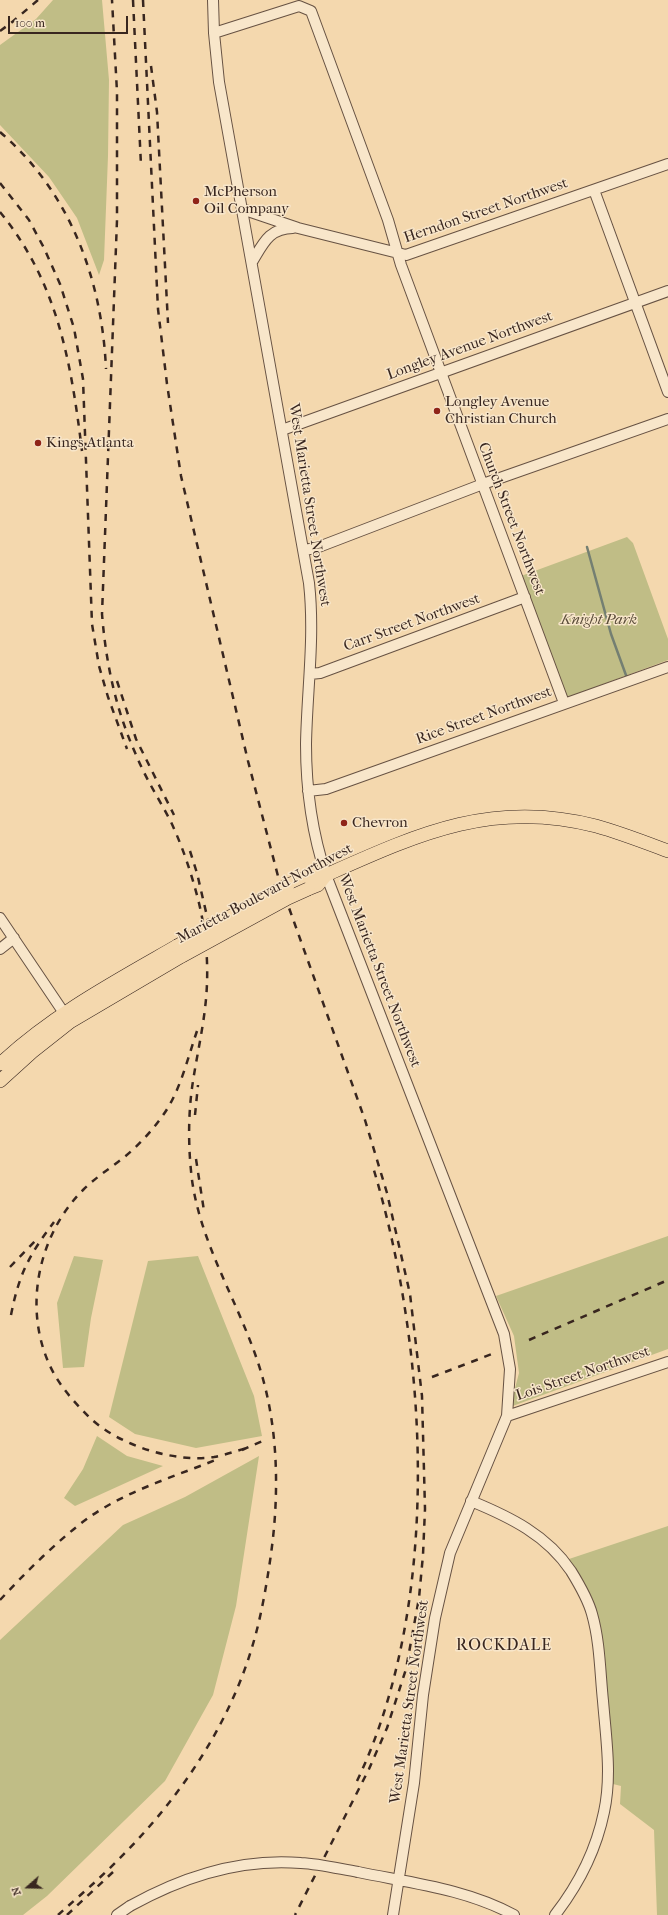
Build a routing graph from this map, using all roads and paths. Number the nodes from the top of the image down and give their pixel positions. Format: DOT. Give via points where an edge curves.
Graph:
graph roads {
  1 [pos="213,0"];
  2 [pos="214,33"];
  3 [pos="668,164"];
  4 [pos="594,190"];
  5 [pos="242,209"];
  6 [pos="298,228"];
  7 [pos="398,254"];
  8 [pos="252,262"];
  9 [pos="668,291"];
  10 [pos="635,303"];
  11 [pos="440,372"];
  12 [pos="668,392"];
  13 [pos="668,419"];
  14 [pos="282,430"];
  15 [pos="483,484"];
  16 [pos="304,550"];
  17 [pos="524,597"];
  18 [pos="668,667"];
  19 [pos="310,674"];
  20 [pos="564,704"];
  21 [pos="308,791"];
  22 [pos="668,851"];
  23 [pos="326,875"];
  24 [pos="0,918"];
  25 [pos="14,938"];
  26 [pos="0,950"];
  27 [pos="68,1018"];
  28 [pos="0,1064"];
  29 [pos="0,1081"];
  30 [pos="668,1362"];
  31 [pos="507,1416"];
  32 [pos="471,1502"];
  33 [pos="399,1881"];
  34 [pos="117,1915"];
  35 [pos="393,1915"];
  36 [pos="514,1915"];
  37 [pos="555,1915"];
  1 -- 2 [label="street, West Marietta Street Northwest"];
  2 -- 5 [label="street, West Marietta Street Northwest" via="219,82"];
  2 -- 7 [label="street, Church Street Northwest" via="300,6 311,11 388,220"];
  3 -- 4 [label="street, Herndon Street Northwest"];
  4 -- 7 [label="street, Herndon Street Northwest" via="422,250 406,255"];
  4 -- 10 [label="street"];
  5 -- 6 [label="street, Herndon Street Northwest"];
  5 -- 8 [label="street, West Marietta Street Northwest"];
  6 -- 7 [label="street, Herndon Street Northwest"];
  6 -- 8 [label="street" via="284,228 274,232 266,239"];
  7 -- 11 [label="street, Church Street Northwest"];
  8 -- 14 [label="street, West Marietta Street Northwest"];
  9 -- 10 [label="street, Longley Avenue Northwest"];
  10 -- 11 [label="street, Longley Avenue Northwest"];
  10 -- 12 [label="street"];
  11 -- 14 [label="street, Longley Avenue Northwest"];
  11 -- 15 [label="street, Church Street Northwest"];
  13 -- 15 [label="street"];
  14 -- 16 [label="street, West Marietta Street Northwest"];
  15 -- 16 [label="street" via="316,548"];
  15 -- 17 [label="street, Church Street Northwest"];
  16 -- 19 [label="street, West Marietta Street Northwest" via="312,609"];
  17 -- 19 [label="street, Carr Street Northwest" via="320,673"];
  17 -- 20 [label="street, Church Street Northwest"];
  18 -- 20 [label="street, Rice Street Northwest"];
  19 -- 21 [label="street, West Marietta Street Northwest" via="306,744"];
  20 -- 21 [label="street, Rice Street Northwest" via="326,789"];
  21 -- 23 [label="street, West Marietta Street Northwest" via="312,821"];
  22 -- 23 [label="main road, Marietta Boulevard Northwest" via="595,826 549,818 503,817 442,828"];
  23 -- 27 [label="main road, Marietta Boulevard Northwest, bridge" via="318,885 288,885 180,951 117,980"];
  23 -- 31 [label="street, West Marietta Street Northwest" via="504,1334 510,1369"];
  24 -- 25 [label="street"];
  25 -- 26 [label="street"];
  25 -- 27 [label="street"];
  27 -- 28 [label="main road" via="29,1039"];
  27 -- 29 [label="main road"];
  30 -- 31 [label="street, Lois Street Northwest"];
  31 -- 32 [label="street, West Marietta Street Northwest"];
  32 -- 33 [label="street, West Marietta Street Northwest" via="450,1553 435,1618"];
  32 -- 37 [label="street" via="519,1523 538,1536 570,1570 592,1612 597,1637 608,1764 605,1812 596,1844 584,1871"];
  33 -- 34 [label="street, bridge" via="302,1863 266,1863 221,1869 184,1880 156,1892"];
  33 -- 35 [label="street, West Marietta Street Northwest"];
  33 -- 36 [label="street" via="471,1896 495,1904"];
}
